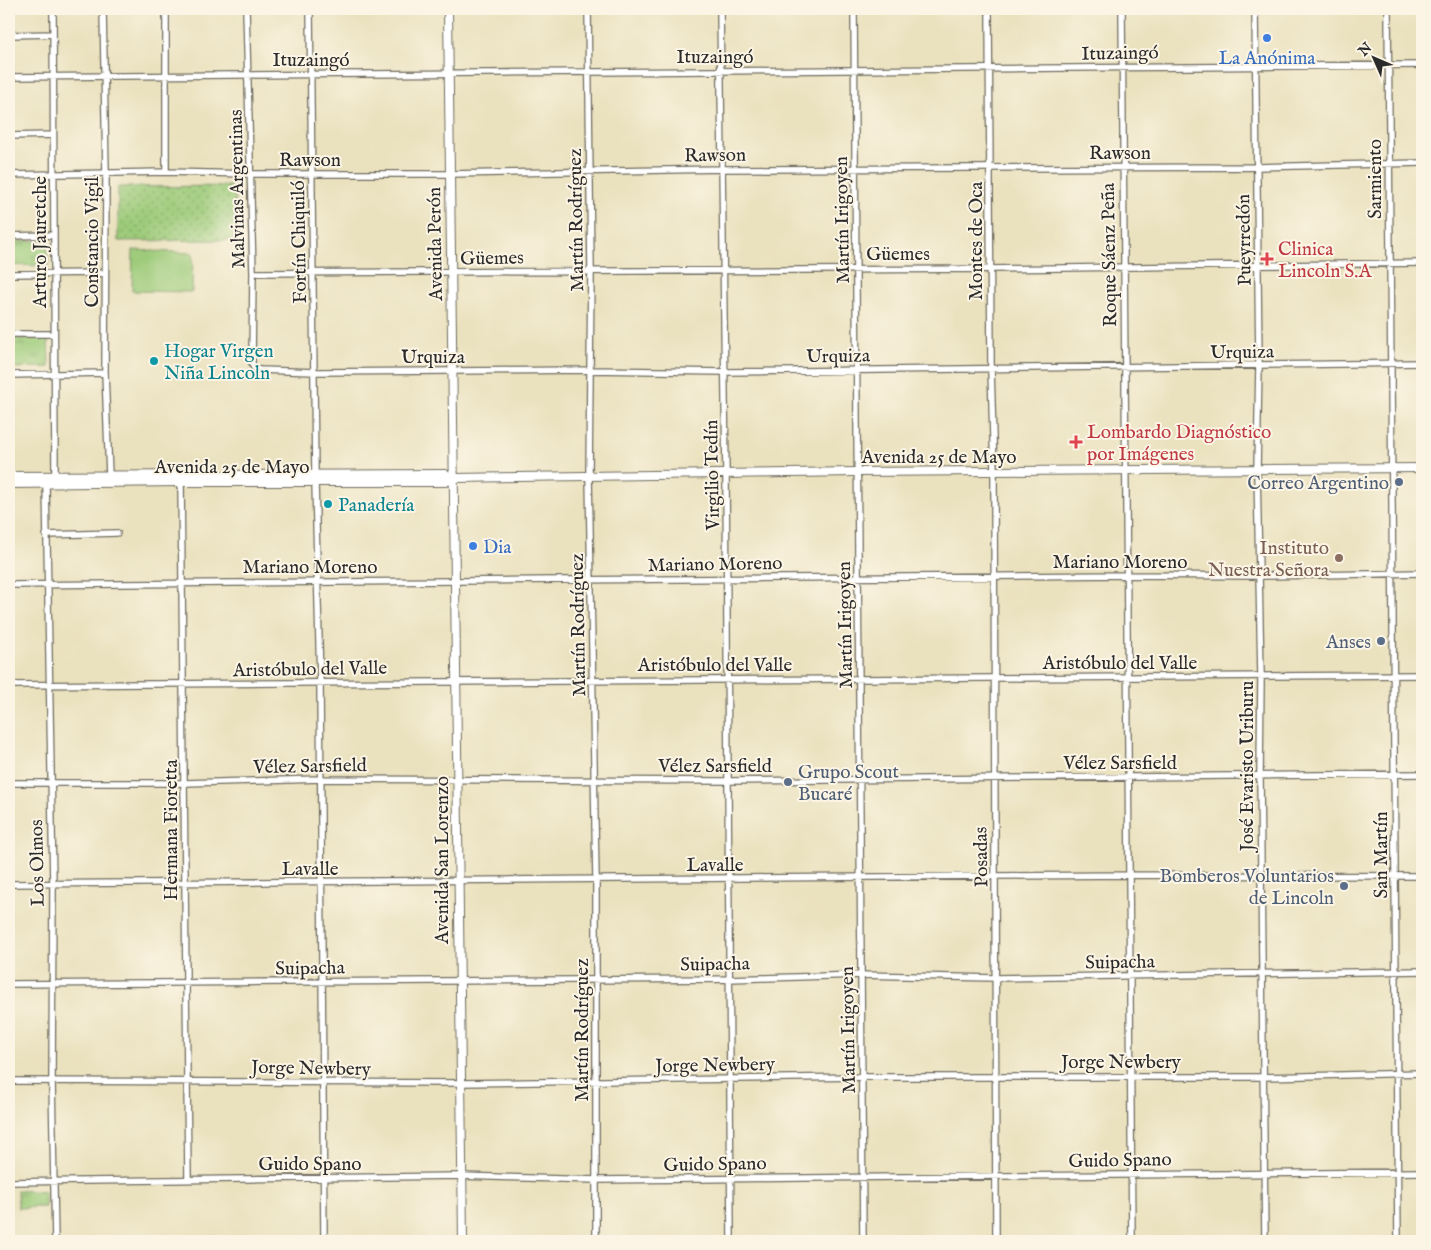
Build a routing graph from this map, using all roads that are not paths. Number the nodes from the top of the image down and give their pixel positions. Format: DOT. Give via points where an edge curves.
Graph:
graph roads {
  1 [pos="53,9"];
  2 [pos="103,9"];
  3 [pos="166,9"];
  4 [pos="246,9"];
  5 [pos="310,9"];
  6 [pos="448,9"];
  7 [pos="588,9"];
  8 [pos="720,9"];
  9 [pos="854,9"];
  10 [pos="989,9"];
  11 [pos="1122,9"];
  12 [pos="1255,9"];
  13 [pos="1388,9"];
  14 [pos="53,34"];
  15 [pos="9,35"];
  16 [pos="1255,65"];
  17 [pos="1390,65"];
  18 [pos="1422,65"];
  19 [pos="1122,67"];
  20 [pos="989,69"];
  21 [pos="855,70"];
  22 [pos="589,71"];
  23 [pos="722,72"];
  24 [pos="449,73"];
  25 [pos="248,74"];
  26 [pos="311,75"];
  27 [pos="52,76"];
  28 [pos="9,77"];
  29 [pos="103,77"];
  30 [pos="166,77"];
  31 [pos="53,135"];
  32 [pos="9,136"];
  33 [pos="1389,163"];
  34 [pos="1422,163"];
  35 [pos="1122,167"];
  36 [pos="1256,167"];
  37 [pos="854,168"];
  38 [pos="989,168"];
  39 [pos="723,169"];
  40 [pos="590,170"];
  41 [pos="166,172"];
  42 [pos="313,173"];
  43 [pos="54,174"];
  44 [pos="106,174"];
  45 [pos="250,174"];
  46 [pos="449,174"];
  47 [pos="9,175"];
  48 [pos="54,235"];
  49 [pos="9,236"];
  50 [pos="1390,263"];
  51 [pos="1422,263"];
  52 [pos="1258,264"];
  53 [pos="1124,265"];
  54 [pos="857,268"];
  55 [pos="990,269"];
  56 [pos="723,270"];
  57 [pos="592,271"];
  58 [pos="314,272"];
  59 [pos="54,273"];
  60 [pos="105,273"];
  61 [pos="253,273"];
  62 [pos="451,273"];
  63 [pos="9,274"];
  64 [pos="9,334"];
  65 [pos="54,334"];
  66 [pos="1391,362"];
  67 [pos="1422,363"];
  68 [pos="1259,365"];
  69 [pos="254,368"];
  70 [pos="1124,368"];
  71 [pos="858,369"];
  72 [pos="591,370"];
  73 [pos="991,370"];
  74 [pos="453,371"];
  75 [pos="315,372"];
  76 [pos="724,372"];
  77 [pos="105,373"];
  78 [pos="9,375"];
  79 [pos="54,375"];
  80 [pos="1390,468"];
  81 [pos="1422,468"];
  82 [pos="1257,470"];
  83 [pos="1124,471"];
  84 [pos="856,472"];
  85 [pos="994,472"];
  86 [pos="726,474"];
  87 [pos="109,475"];
  88 [pos="9,476"];
  89 [pos="589,476"];
  90 [pos="181,478"];
  91 [pos="455,478"];
  92 [pos="316,479"];
  93 [pos="46,480"];
  94 [pos="55,480"];
  95 [pos="9,484"];
  96 [pos="117,532"];
  97 [pos="46,535"];
  98 [pos="1391,572"];
  99 [pos="1422,573"];
  100 [pos="1125,574"];
  101 [pos="992,576"];
  102 [pos="1259,576"];
  103 [pos="858,577"];
  104 [pos="727,578"];
  105 [pos="456,580"];
  106 [pos="592,580"];
  107 [pos="318,581"];
  108 [pos="182,582"];
  109 [pos="9,585"];
  110 [pos="47,585"];
  111 [pos="1127,675"];
  112 [pos="1394,675"];
  113 [pos="1422,675"];
  114 [pos="860,677"];
  115 [pos="1261,677"];
  116 [pos="994,678"];
  117 [pos="594,680"];
  118 [pos="727,680"];
  119 [pos="320,682"];
  120 [pos="457,682"];
  121 [pos="49,684"];
  122 [pos="9,685"];
  123 [pos="183,685"];
  124 [pos="1422,774"];
  125 [pos="1395,775"];
  126 [pos="1260,776"];
  127 [pos="994,777"];
  128 [pos="1128,777"];
  129 [pos="320,778"];
  130 [pos="860,778"];
  131 [pos="457,779"];
  132 [pos="594,779"];
  133 [pos="728,781"];
  134 [pos="50,782"];
  135 [pos="9,783"];
  136 [pos="185,783"];
  137 [pos="1261,875"];
  138 [pos="1127,876"];
  139 [pos="1394,876"];
  140 [pos="1422,876"];
  141 [pos="729,878"];
  142 [pos="996,878"];
  143 [pos="862,879"];
  144 [pos="596,880"];
  145 [pos="458,881"];
  146 [pos="184,883"];
  147 [pos="9,884"];
  148 [pos="53,884"];
  149 [pos="321,884"];
  150 [pos="1422,971"];
  151 [pos="1396,972"];
  152 [pos="1263,974"];
  153 [pos="861,975"];
  154 [pos="1129,976"];
  155 [pos="995,978"];
  156 [pos="458,979"];
  157 [pos="595,979"];
  158 [pos="728,979"];
  159 [pos="321,982"];
  160 [pos="187,983"];
  161 [pos="9,984"];
  162 [pos="52,984"];
  163 [pos="1397,1073"];
  164 [pos="1422,1073"];
  165 [pos="996,1076"];
  166 [pos="1130,1076"];
  167 [pos="862,1077"];
  168 [pos="1262,1077"];
  169 [pos="729,1079"];
  170 [pos="52,1080"];
  171 [pos="187,1080"];
  172 [pos="9,1081"];
  173 [pos="596,1081"];
  174 [pos="460,1082"];
  175 [pos="322,1083"];
  176 [pos="1397,1172"];
  177 [pos="1422,1172"];
  178 [pos="1132,1173"];
  179 [pos="1264,1174"];
  180 [pos="462,1176"];
  181 [pos="864,1176"];
  182 [pos="996,1176"];
  183 [pos="322,1178"];
  184 [pos="729,1178"];
  185 [pos="188,1179"];
  186 [pos="596,1180"];
  187 [pos="55,1181"];
  188 [pos="9,1182"];
  189 [pos="55,1241"];
  190 [pos="324,1241"];
  191 [pos="463,1241"];
  192 [pos="596,1241"];
  193 [pos="731,1241"];
  194 [pos="863,1241"];
  195 [pos="996,1241"];
  196 [pos="1132,1241"];
  197 [pos="1265,1241"];
  198 [pos="1398,1241"];
  1 -- 14 [label="street, Arturo Jauretche"];
  2 -- 29 [label="street, Constancio Vigil"];
  3 -- 30 [label="street"];
  4 -- 25 [label="street, Malvinas Argentinas"];
  5 -- 26 [label="street, Fortín Chiquiló"];
  6 -- 24 [label="main road, Avenida Perón"];
  7 -- 22 [label="street, Martín Rodríguez"];
  8 -- 23 [label="street, Virgilio Tedín"];
  9 -- 21 [label="street, Martín Irigoyen"];
  10 -- 20 [label="street, Montes de Oca"];
  11 -- 19 [label="street, Roque Sáenz Peña"];
  12 -- 16 [label="street, Pueyrredón"];
  13 -- 17 [label="street, Sarmiento"];
  14 -- 15 [label="street"];
  14 -- 27 [label="street, Arturo Jauretche"];
  16 -- 17 [label="street, Ituzaingó"];
  16 -- 19 [label="street, Ituzaingó"];
  16 -- 36 [label="street, Pueyrredón"];
  17 -- 18 [label="street, Ituzaingó"];
  17 -- 33 [label="street, Sarmiento"];
  19 -- 20 [label="street, Ituzaingó"];
  19 -- 35 [label="street, Roque Sáenz Peña"];
  20 -- 21 [label="street, Ituzaingó"];
  20 -- 38 [label="street, Montes de Oca"];
  21 -- 23 [label="street, Ituzaingó"];
  21 -- 37 [label="street, Martín Irigoyen"];
  22 -- 23 [label="street, Ituzaingó"];
  22 -- 24 [label="street, Ituzaingó"];
  22 -- 40 [label="street, Martín Rodríguez"];
  23 -- 39 [label="street, Virgilio Tedín"];
  24 -- 26 [label="street, Ituzaingó"];
  24 -- 46 [label="main road, Avenida Perón"];
  25 -- 26 [label="street, Ituzaingó"];
  25 -- 30 [label="street, Ituzaingó"];
  25 -- 45 [label="street, Malvinas Argentinas"];
  26 -- 42 [label="street, Fortín Chiquiló"];
  27 -- 28 [label="street, Ituzaingó"];
  27 -- 29 [label="street, Ituzaingó"];
  27 -- 31 [label="street, Arturo Jauretche"];
  29 -- 30 [label="street, Ituzaingó"];
  29 -- 44 [label="street, Constancio Vigil"];
  30 -- 41 [label="street"];
  31 -- 32 [label="street"];
  31 -- 43 [label="street, Arturo Jauretche"];
  33 -- 34 [label="street, Rawson"];
  33 -- 36 [label="street, Rawson"];
  33 -- 50 [label="street, Sarmiento"];
  35 -- 36 [label="street, Rawson"];
  35 -- 38 [label="street, Rawson"];
  35 -- 53 [label="street, Roque Sáenz Peña"];
  36 -- 52 [label="street, Pueyrredón"];
  37 -- 38 [label="street, Rawson"];
  37 -- 39 [label="street, Rawson"];
  37 -- 54 [label="street, Martín Irigoyen"];
  38 -- 55 [label="street, Montes de Oca"];
  39 -- 40 [label="street, Rawson"];
  39 -- 56 [label="street, Virgilio Tedín"];
  40 -- 46 [label="street, Rawson"];
  40 -- 57 [label="street, Martín Rodríguez"];
  41 -- 44 [label="street, Rawson"];
  41 -- 45 [label="street, Rawson"];
  42 -- 45 [label="street, Rawson"];
  42 -- 46 [label="street, Rawson"];
  42 -- 58 [label="street, Fortín Chiquiló"];
  43 -- 44 [label="street, Rawson"];
  43 -- 47 [label="street, Rawson"];
  43 -- 48 [label="street, Arturo Jauretche"];
  44 -- 60 [label="street, Constancio Vigil"];
  45 -- 61 [label="street, Malvinas Argentinas"];
  46 -- 62 [label="main road, Avenida Perón"];
  48 -- 49 [label="street"];
  48 -- 59 [label="street, Arturo Jauretche"];
  50 -- 51 [label="street, Güemes"];
  50 -- 52 [label="street, Güemes"];
  50 -- 66 [label="street, Sarmiento"];
  52 -- 53 [label="street, Güemes"];
  52 -- 68 [label="street, Pueyrredón"];
  53 -- 55 [label="street, Güemes"];
  53 -- 70 [label="street, Roque Sáenz Peña"];
  54 -- 55 [label="street, Güemes"];
  54 -- 56 [label="street, Güemes"];
  54 -- 71 [label="street, Martín Irigoyen"];
  55 -- 73 [label="street, Montes de Oca"];
  56 -- 57 [label="street, Güemes"];
  56 -- 76 [label="street, Virgilio Tedín"];
  57 -- 62 [label="street, Güemes"];
  57 -- 72 [label="street, Martín Rodríguez"];
  58 -- 61 [label="street, Güemes"];
  58 -- 62 [label="street, Güemes"];
  58 -- 75 [label="street, Fortín Chiquiló"];
  59 -- 60 [label="street"];
  59 -- 63 [label="street"];
  59 -- 65 [label="street, Arturo Jauretche"];
  60 -- 77 [label="street, Constancio Vigil"];
  61 -- 69 [label="street, Malvinas Argentinas"];
  62 -- 74 [label="main road, Avenida Perón"];
  64 -- 65 [label="street"];
  65 -- 79 [label="street, Arturo Jauretche"];
  66 -- 67 [label="street, Urquiza"];
  66 -- 68 [label="street, Urquiza"];
  66 -- 80 [label="street, Sarmiento"];
  68 -- 70 [label="street, Urquiza"];
  68 -- 82 [label="street, Pueyrredón"];
  69 -- 75 [label="street, Urquiza"];
  70 -- 73 [label="street, Urquiza"];
  70 -- 83 [label="street, Roque Sáenz Peña"];
  71 -- 73 [label="street, Urquiza"];
  71 -- 76 [label="street, Urquiza"];
  71 -- 84 [label="street, Martín Irigoyen"];
  72 -- 74 [label="street, Urquiza"];
  72 -- 76 [label="street, Urquiza"];
  72 -- 89 [label="street, Martín Rodríguez"];
  73 -- 85 [label="street, Montes de Oca"];
  74 -- 75 [label="street, Urquiza"];
  74 -- 91 [label="main road, Avenida Perón"];
  75 -- 92 [label="street, Fortín Chiquiló"];
  76 -- 86 [label="street, Virgilio Tedín"];
  77 -- 79 [label="street"];
  77 -- 87 [label="street, Constancio Vigil"];
  78 -- 79 [label="street"];
  79 -- 94 [label="street, Arturo Jauretche"];
  80 -- 81 [label="main road, Avenida 25 de Mayo"];
  80 -- 82 [label="main road, Avenida 25 de Mayo"];
  80 -- 98 [label="street, San Martín"];
  82 -- 83 [label="main road, Avenida 25 de Mayo"];
  82 -- 102 [label="street, José Evaristo Uriburu"];
  83 -- 85 [label="main road, Avenida 25 de Mayo"];
  83 -- 100 [label="street, Roque Sáenz Peña"];
  84 -- 85 [label="main road, Avenida 25 de Mayo"];
  84 -- 86 [label="main road, Avenida 25 de Mayo"];
  84 -- 103 [label="street, Martín Irigoyen"];
  85 -- 101 [label="street, Posadas"];
  86 -- 89 [label="main road, Avenida 25 de Mayo"];
  86 -- 104 [label="street, Virgilio Tedín"];
  87 -- 90 [label="main road, Avenida 25 de Mayo"];
  87 -- 94 [label="main road, Avenida 25 de Mayo"];
  88 -- 93 [label="main road, Avenida 25 de Mayo"];
  89 -- 91 [label="main road, Avenida 25 de Mayo"];
  89 -- 106 [label="street, Martín Rodríguez"];
  90 -- 92 [label="main road, Avenida 25 de Mayo"];
  90 -- 94 [label="main road, Avenida 25 de Mayo"];
  90 -- 108 [label="street, Hermana Fioretta"];
  91 -- 92 [label="main road, Avenida 25 de Mayo" via="445,482"];
  91 -- 105 [label="main road, Avenida San Lorenzo"];
  92 -- 107 [label="street, Fortín Chiquiló"];
  93 -- 94 [label="main road, Avenida 25 de Mayo"];
  93 -- 95 [label="main road, Avenida 25 de Mayo"];
  93 -- 97 [label="street, Los Olmos"];
  96 -- 97 [label="street"];
  97 -- 110 [label="street, Los Olmos"];
  98 -- 99 [label="street, Mariano Moreno"];
  98 -- 102 [label="street, Mariano Moreno"];
  98 -- 112 [label="street, San Martín"];
  100 -- 101 [label="street, Mariano Moreno"];
  100 -- 102 [label="street, Mariano Moreno"];
  100 -- 111 [label="street, Roque Sáenz Peña"];
  101 -- 103 [label="street, Mariano Moreno"];
  101 -- 116 [label="street, Posadas"];
  102 -- 115 [label="street, José Evaristo Uriburu"];
  103 -- 104 [label="street, Mariano Moreno"];
  103 -- 114 [label="street, Martín Irigoyen"];
  104 -- 106 [label="street, Mariano Moreno"];
  104 -- 118 [label="street, Virgilio Tedín"];
  105 -- 106 [label="street, Mariano Moreno"];
  105 -- 107 [label="street, Mariano Moreno"];
  105 -- 120 [label="main road, Avenida San Lorenzo"];
  106 -- 117 [label="street, Martín Rodríguez"];
  107 -- 108 [label="street, Mariano Moreno"];
  107 -- 119 [label="street, Fortín Chiquiló"];
  108 -- 110 [label="street, Mariano Moreno"];
  108 -- 123 [label="street, Hermana Fioretta"];
  109 -- 110 [label="street, Mariano Moreno"];
  110 -- 121 [label="street, Los Olmos"];
  111 -- 115 [label="street, Aristóbulo del Valle"];
  111 -- 116 [label="street, Aristóbulo del Valle"];
  111 -- 128 [label="street, Roque Sáenz Peña"];
  112 -- 113 [label="street, Aristóbulo del Valle"];
  112 -- 115 [label="street, Aristóbulo del Valle"];
  112 -- 125 [label="street, San Martín"];
  114 -- 116 [label="street, Aristóbulo del Valle"];
  114 -- 118 [label="street, Aristóbulo del Valle"];
  114 -- 130 [label="street, Martín Irigoyen"];
  115 -- 126 [label="street, José Evaristo Uriburu"];
  116 -- 127 [label="street, Posadas"];
  117 -- 118 [label="street, Aristóbulo del Valle"];
  117 -- 120 [label="street, Aristóbulo del Valle"];
  117 -- 132 [label="street, Martín Rodríguez"];
  118 -- 133 [label="street, Virgilio Tedín"];
  119 -- 120 [label="street, Aristóbulo del Valle"];
  119 -- 123 [label="street, Aristóbulo del Valle"];
  119 -- 129 [label="street, Fortín Chiquiló"];
  120 -- 131 [label="main road, Avenida San Lorenzo"];
  121 -- 122 [label="street, Aristóbulo del Valle"];
  121 -- 123 [label="street, Aristóbulo del Valle"];
  121 -- 134 [label="street, Los Olmos"];
  123 -- 136 [label="street, Hermana Fioretta"];
  124 -- 125 [label="street, Vélez Sarsfield"];
  125 -- 126 [label="street, Vélez Sarsfield"];
  125 -- 139 [label="street, San Martín"];
  126 -- 128 [label="street, Vélez Sarsfield"];
  126 -- 137 [label="street, José Evaristo Uriburu"];
  127 -- 128 [label="street, Vélez Sarsfield"];
  127 -- 130 [label="street, Vélez Sarsfield"];
  127 -- 142 [label="street, Posadas"];
  128 -- 138 [label="street, Roque Sáenz Peña"];
  129 -- 131 [label="street, Vélez Sarsfield"];
  129 -- 136 [label="street, Vélez Sarsfield"];
  129 -- 149 [label="street, Fortín Chiquiló"];
  130 -- 133 [label="street, Vélez Sarsfield"];
  130 -- 143 [label="street, Martín Irigoyen"];
  131 -- 132 [label="street, Vélez Sarsfield"];
  131 -- 145 [label="main road, Avenida San Lorenzo"];
  132 -- 133 [label="street, Vélez Sarsfield"];
  132 -- 144 [label="street, Martín Rodríguez"];
  133 -- 141 [label="street, Virgilio Tedín"];
  134 -- 135 [label="street, Vélez Sarsfield"];
  134 -- 136 [label="street, Vélez Sarsfield"];
  134 -- 148 [label="street, Los Olmos"];
  136 -- 146 [label="street, Hermana Fioretta"];
  137 -- 138 [label="street, Lavalle"];
  137 -- 139 [label="street, Lavalle"];
  137 -- 152 [label="street, José Evaristo Uriburu"];
  138 -- 142 [label="street, Lavalle"];
  138 -- 154 [label="street, Roque Sáenz Peña"];
  139 -- 140 [label="street, Lavalle"];
  139 -- 151 [label="street, San Martín"];
  141 -- 143 [label="street, Lavalle"];
  141 -- 144 [label="street, Lavalle"];
  141 -- 158 [label="street, Virgilio Tedín"];
  142 -- 143 [label="street, Lavalle"];
  142 -- 155 [label="street, Posadas"];
  143 -- 153 [label="street, Martín Irigoyen"];
  144 -- 145 [label="street, Lavalle"];
  144 -- 157 [label="street, Martín Rodríguez"];
  145 -- 149 [label="street, Lavalle"];
  145 -- 156 [label="main road, Avenida San Lorenzo"];
  146 -- 148 [label="street, Lavalle"];
  146 -- 149 [label="street, Lavalle"];
  146 -- 160 [label="street, Hermana Fioretta"];
  147 -- 148 [label="street, Lavalle"];
  148 -- 162 [label="street, Los Olmos"];
  149 -- 159 [label="street, Fortín Chiquiló"];
  150 -- 151 [label="street, Suipacha"];
  151 -- 152 [label="street, Suipacha"];
  151 -- 163 [label="street, San Martín"];
  152 -- 154 [label="street, Suipacha"];
  152 -- 168 [label="street, José Evaristo Uriburu"];
  153 -- 155 [label="street, Suipacha"];
  153 -- 158 [label="street, Suipacha"];
  153 -- 167 [label="street, Martín Irigoyen"];
  154 -- 155 [label="street, Suipacha"];
  154 -- 166 [label="street, Roque Sáenz Peña"];
  155 -- 165 [label="street, Posadas"];
  156 -- 157 [label="street, Suipacha"];
  156 -- 159 [label="street, Suipacha"];
  156 -- 174 [label="main road, Avenida San Lorenzo"];
  157 -- 158 [label="street, Suipacha"];
  157 -- 173 [label="street, Martín Rodríguez"];
  158 -- 169 [label="street, Virgilio Tedín"];
  159 -- 160 [label="street, Suipacha"];
  159 -- 175 [label="street, Fortín Chiquiló"];
  160 -- 162 [label="street, Suipacha"];
  160 -- 171 [label="street, Hermana Fioretta"];
  161 -- 162 [label="street, Suipacha"];
  162 -- 170 [label="street, Los Olmos"];
  163 -- 164 [label="street, Jorge Newbery"];
  163 -- 168 [label="street, Jorge Newbery"];
  163 -- 176 [label="street, San Martín"];
  165 -- 166 [label="street, Jorge Newbery"];
  165 -- 167 [label="street, Jorge Newbery"];
  165 -- 182 [label="street, Posadas"];
  166 -- 168 [label="street, Jorge Newbery"];
  166 -- 178 [label="street, Roque Sáenz Peña"];
  167 -- 169 [label="street, Jorge Newbery"];
  167 -- 181 [label="street, Martín Irigoyen"];
  168 -- 179 [label="street, José Evaristo Uriburu"];
  169 -- 173 [label="street, Jorge Newbery"];
  169 -- 184 [label="street, Virgilio Tedín"];
  170 -- 171 [label="street, Jorge Newbery"];
  170 -- 172 [label="street, Jorge Newbery"];
  170 -- 187 [label="street, Los Olmos"];
  171 -- 175 [label="street, Jorge Newbery"];
  171 -- 185 [label="street, Hermana Fioretta"];
  173 -- 174 [label="street, Jorge Newbery"];
  173 -- 186 [label="street, Martín Rodríguez"];
  174 -- 175 [label="street, Jorge Newbery"];
  174 -- 180 [label="main road, Avenida San Lorenzo"];
  175 -- 183 [label="street, Fortín Chiquiló"];
  176 -- 177 [label="street, Guido Spano"];
  176 -- 179 [label="street, Guido Spano"];
  176 -- 198 [label="street, San Martín"];
  178 -- 179 [label="street, Guido Spano"];
  178 -- 182 [label="street, Guido Spano"];
  178 -- 196 [label="street, Roque Sáenz Peña"];
  179 -- 197 [label="street, José Evaristo Uriburu"];
  180 -- 183 [label="street, Guido Spano"];
  180 -- 186 [label="street, Guido Spano"];
  180 -- 191 [label="main road, Avenida San Lorenzo"];
  181 -- 182 [label="street, Guido Spano"];
  181 -- 184 [label="street, Guido Spano"];
  181 -- 194 [label="street, Martín Irigoyen"];
  182 -- 195 [label="street, Posadas"];
  183 -- 185 [label="street, Guido Spano"];
  183 -- 190 [label="street, Fortín Chiquiló"];
  184 -- 186 [label="street, Guido Spano"];
  184 -- 193 [label="street, Virgilio Tedín"];
  185 -- 187 [label="street, Guido Spano"];
  186 -- 192 [label="street, Martín Rodríguez"];
  187 -- 188 [label="street, Guido Spano"];
  187 -- 189 [label="street, Los Olmos"];
}
